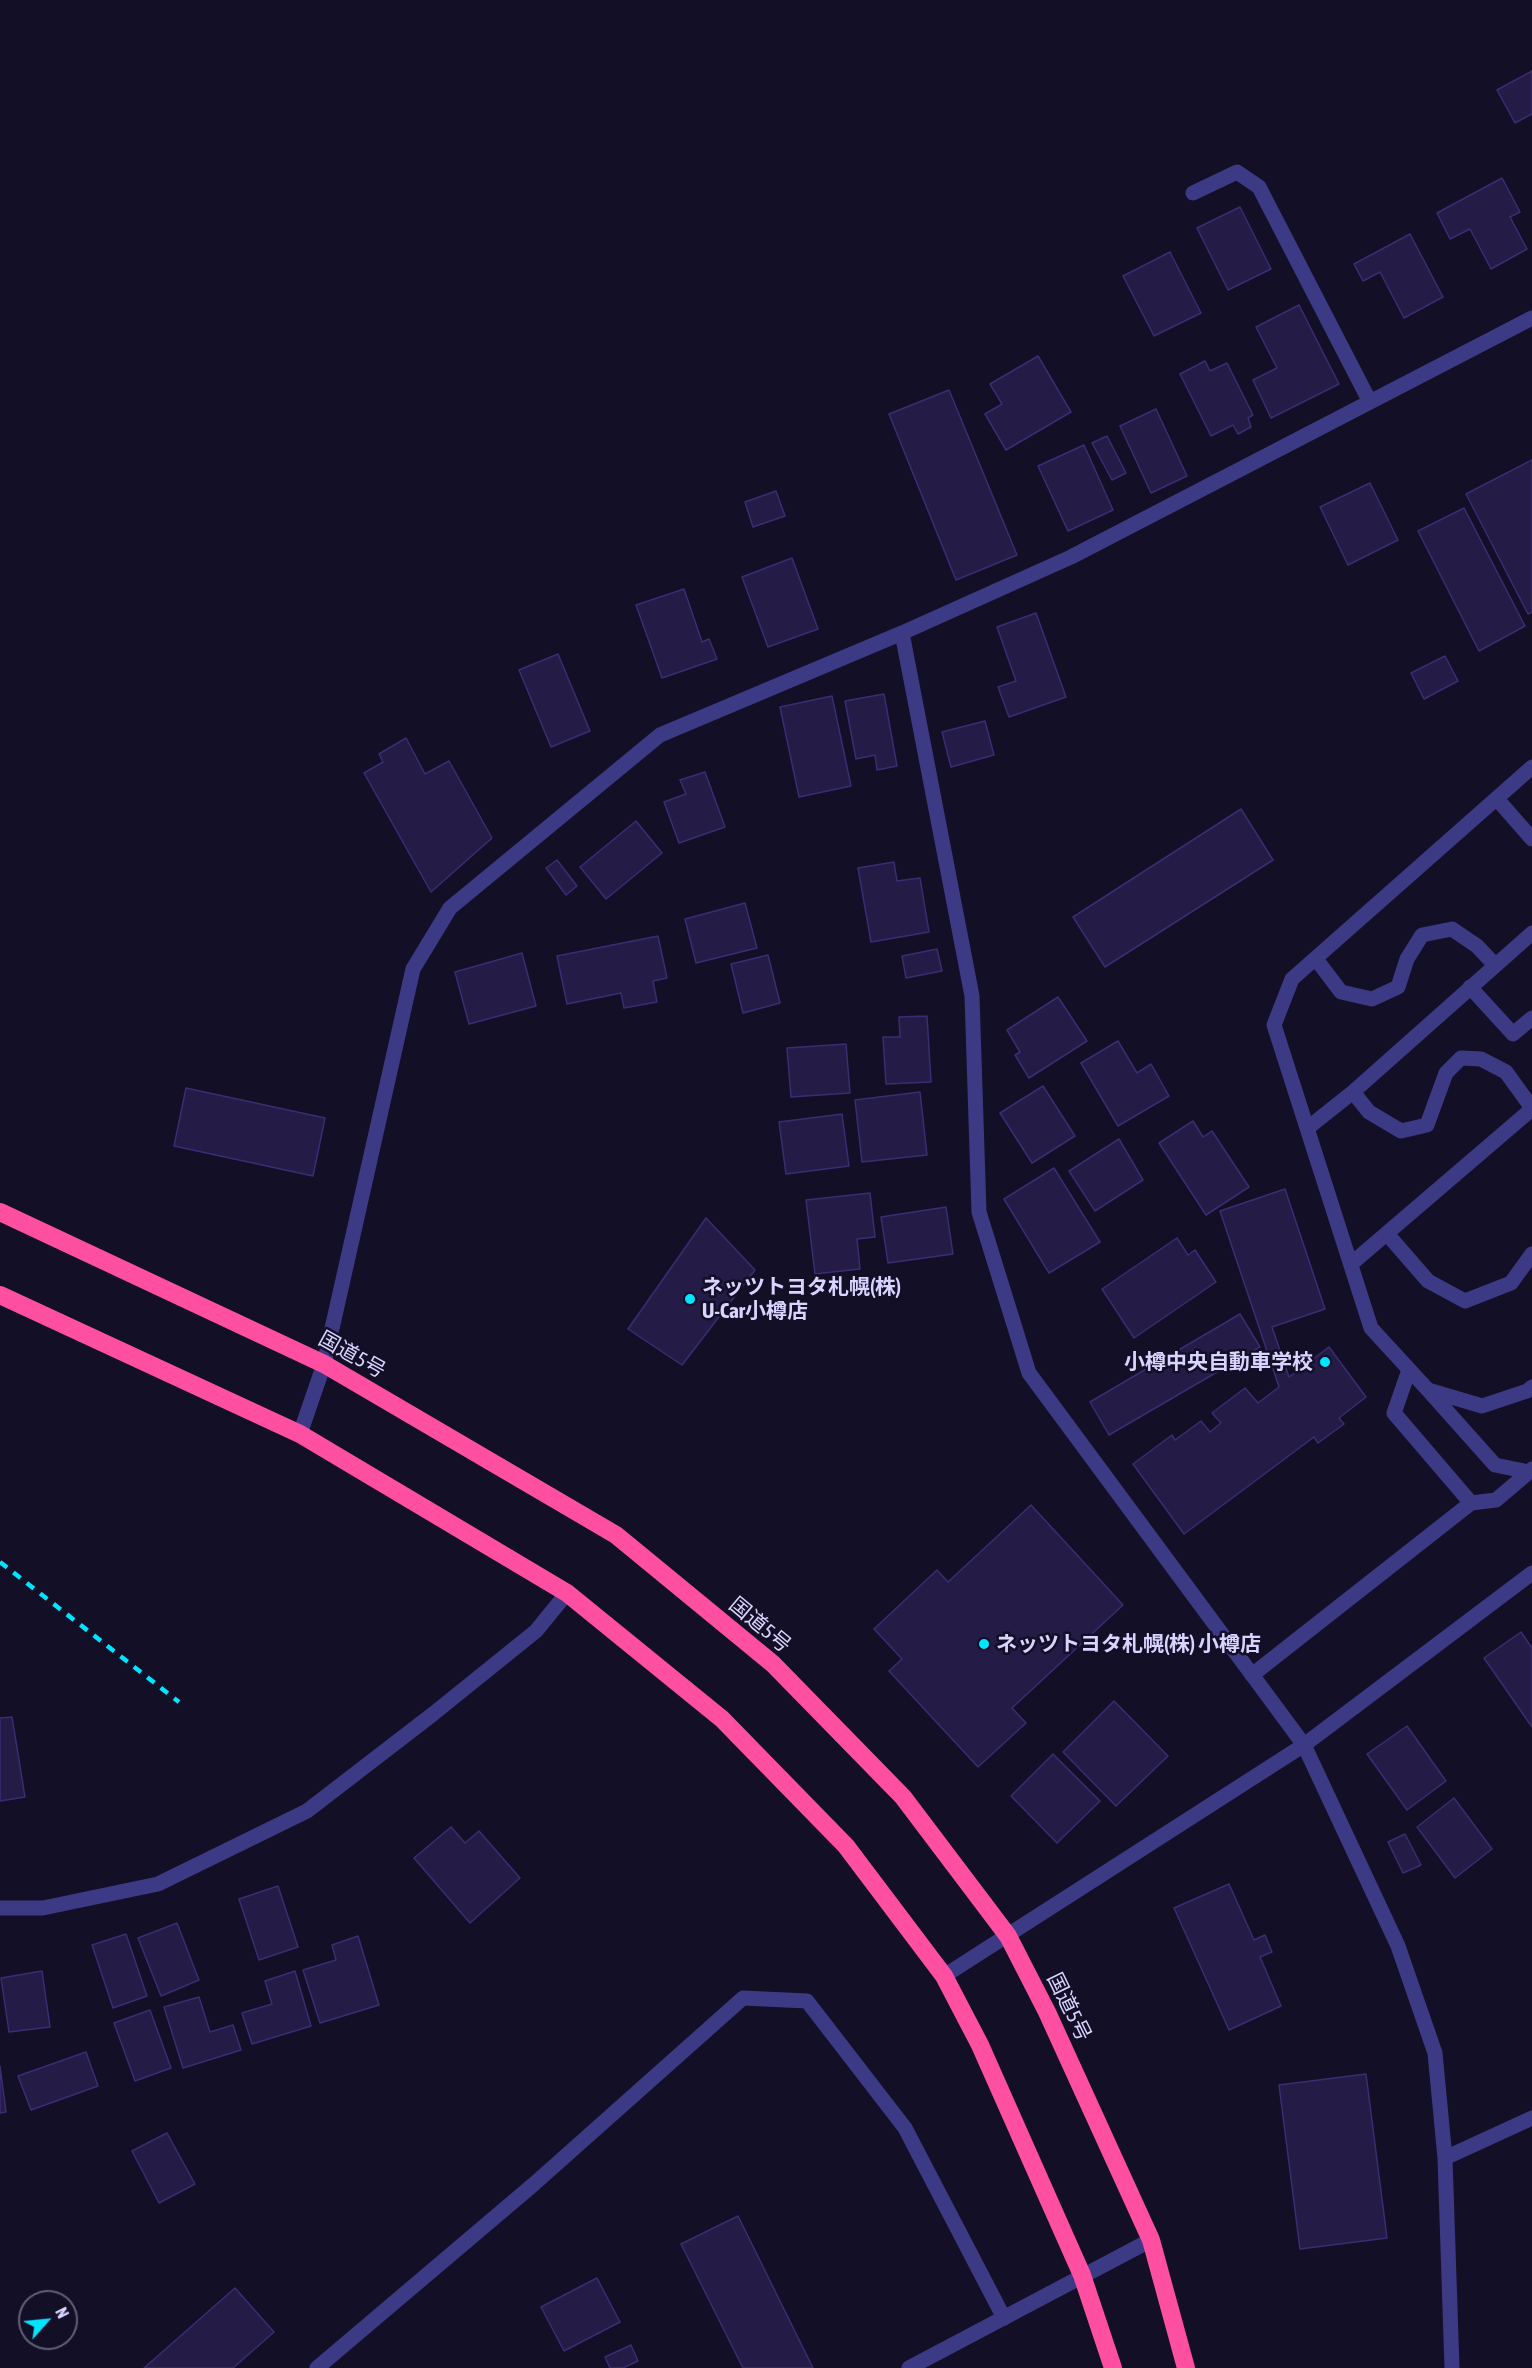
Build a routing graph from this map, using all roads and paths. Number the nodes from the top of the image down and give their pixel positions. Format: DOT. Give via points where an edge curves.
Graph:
graph roads {
  1 [pos="1193,193"];
  2 [pos="1532,318"];
  3 [pos="1370,402"];
  4 [pos="902,633"];
  5 [pos="1532,767"];
  6 [pos="1497,799"];
  7 [pos="1532,839"];
  8 [pos="1532,933"];
  9 [pos="1316,959"];
  10 [pos="1495,965"];
  11 [pos="1470,987"];
  12 [pos="1532,1018"];
  13 [pos="1353,1092"];
  14 [pos="1532,1109"];
  15 [pos="1309,1127"];
  16 [pos="0,1212"];
  17 [pos="1388,1235"];
  18 [pos="1532,1254"];
  19 [pos="1351,1264"];
  20 [pos="0,1295"];
  21 [pos="324,1364"];
  22 [pos="1409,1370"];
  23 [pos="1532,1387"];
  24 [pos="1428,1390"];
  25 [pos="300,1434"];
  26 [pos="1531,1470"];
  27 [pos="1470,1503"];
  28 [pos="1532,1573"];
  29 [pos="567,1593"];
  30 [pos="1252,1675"];
  31 [pos="1304,1745"];
  32 [pos="0,1908"];
  33 [pos="1008,1936"];
  34 [pos="944,1976"];
  35 [pos="1532,2118"];
  36 [pos="1445,2158"];
  37 [pos="1151,2240"];
  38 [pos="1082,2275"];
  39 [pos="1004,2318"];
  40 [pos="317,2368"];
  41 [pos="909,2368"];
  42 [pos="1113,2368"];
  43 [pos="1186,2368"];
  44 [pos="1452,2368"];
  1 -- 3 [label="street" via="1237,172 1259,187"];
  2 -- 3 [label="street"];
  3 -- 4 [label="street" via="1071,557"];
  4 -- 21 [label="street" via="660,735 450,908 413,969"];
  4 -- 30 [label="street" via="972,996 979,1212 1029,1373"];
  5 -- 6 [label="street"];
  6 -- 7 [label="street"];
  6 -- 9 [label="street"];
  8 -- 10 [label="street"];
  9 -- 10 [label="street" via="1341,992 1372,999 1398,987 1407,958 1422,935 1452,929 1478,946"];
  9 -- 15 [label="street" via="1292,979 1274,1025"];
  10 -- 11 [label="street"];
  11 -- 12 [label="street" via="1513,1034"];
  11 -- 13 [label="street"];
  13 -- 14 [label="street" via="1369,1112 1401,1131 1427,1125 1446,1073 1461,1058 1481,1059 1506,1072"];
  13 -- 15 [label="street"];
  14 -- 17 [label="street"];
  15 -- 19 [label="street"];
  16 -- 21 [label="highway, 国道5号"];
  17 -- 18 [label="street" via="1428,1281 1465,1301 1511,1283"];
  17 -- 19 [label="street"];
  19 -- 22 [label="street" via="1371,1328"];
  20 -- 25 [label="highway"];
  21 -- 25 [label="street"];
  21 -- 33 [label="highway, 国道5号" via="616,1535 773,1664 903,1797"];
  22 -- 24 [label="street"];
  22 -- 27 [label="street" via="1394,1413"];
  23 -- 24 [label="street" via="1482,1406"];
  24 -- 26 [label="street" via="1495,1465"];
  25 -- 29 [label="highway"];
  26 -- 27 [label="street" via="1496,1500"];
  27 -- 30 [label="street"];
  28 -- 31 [label="street"];
  29 -- 32 [label="street" via="536,1631 307,1811 158,1884 43,1908"];
  29 -- 34 [label="highway" via="722,1719 764,1761 846,1846"];
  30 -- 31 [label="street"];
  31 -- 33 [label="street"];
  31 -- 36 [label="street" via="1398,1946 1435,2053"];
  33 -- 34 [label="street"];
  33 -- 37 [label="highway, 国道5号"];
  34 -- 38 [label="highway" via="980,2045"];
  35 -- 36 [label="street"];
  36 -- 44 [label="street"];
  37 -- 38 [label="street"];
  37 -- 43 [label="highway, 国道5号"];
  38 -- 39 [label="street"];
  38 -- 42 [label="highway"];
  39 -- 40 [label="street" via="905,2128 807,2001 743,1998 534,2184"];
  39 -- 41 [label="street"];
}
